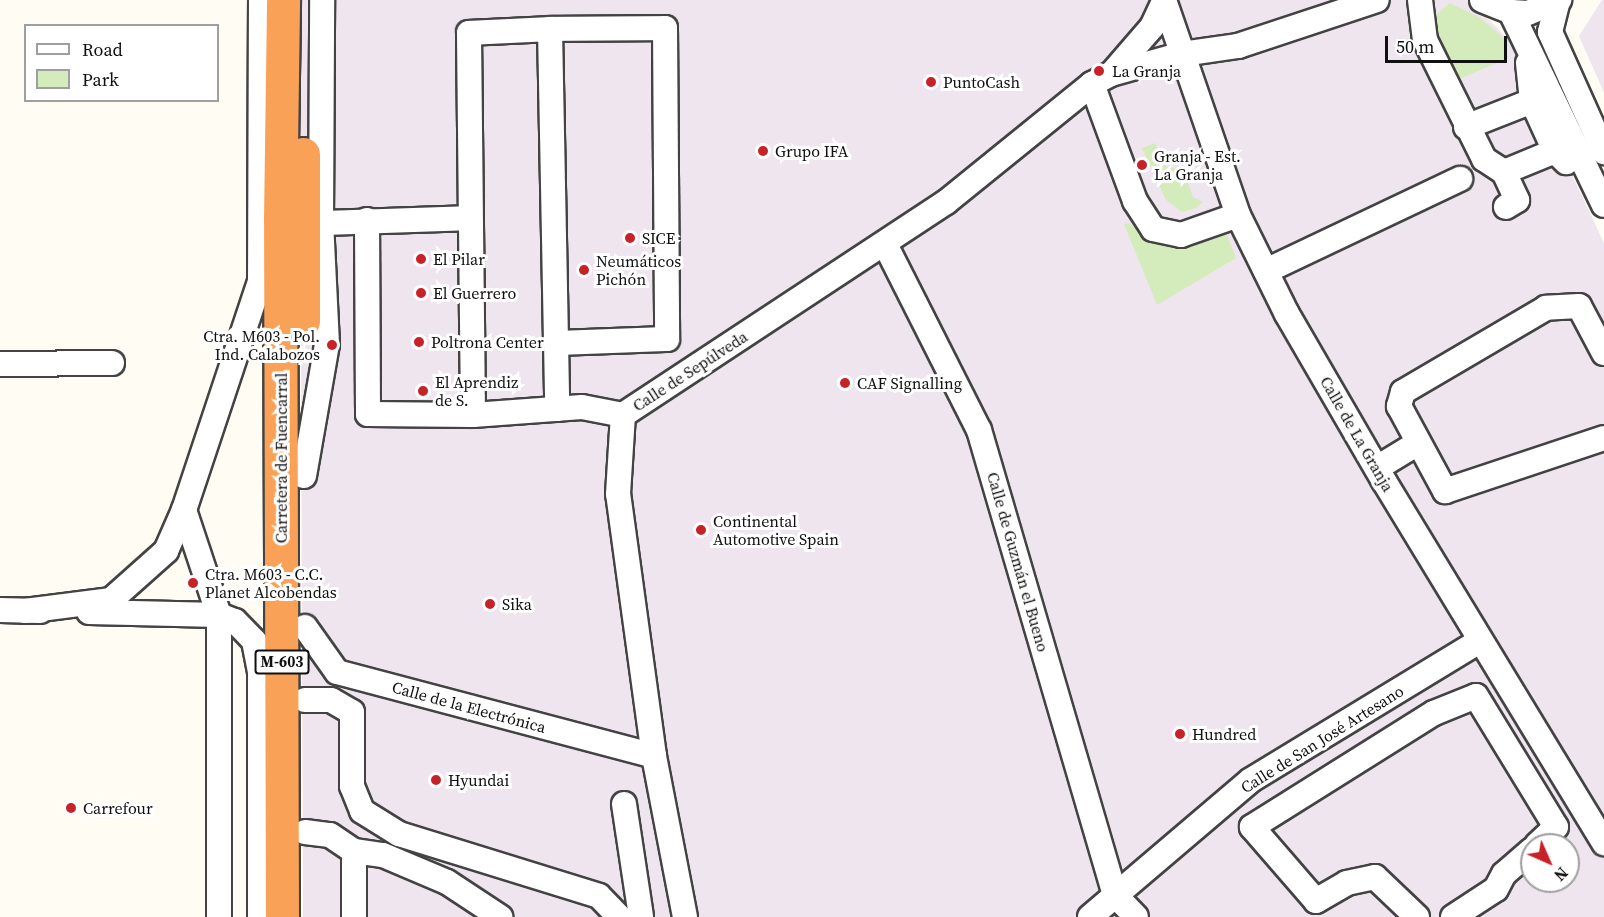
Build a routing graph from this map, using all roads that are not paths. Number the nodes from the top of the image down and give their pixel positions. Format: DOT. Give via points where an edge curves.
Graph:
graph roads {
  1 [pos="254,0"];
  2 [pos="261,0"];
  3 [pos="283,0"];
  4 [pos="303,0"];
  5 [pos="322,0"];
  6 [pos="1377,0"];
  7 [pos="1420,0"];
  8 [pos="1482,0"];
  9 [pos="1558,0"];
  10 [pos="1164,1"];
  11 [pos="1511,12"];
  12 [pos="261,28"];
  13 [pos="550,29"];
  14 [pos="1525,42"];
  15 [pos="1182,54"];
  16 [pos="1102,79"];
  17 [pos="1532,101"];
  18 [pos="1466,127"];
  19 [pos="1555,151"];
  20 [pos="1604,152"];
  21 [pos="1504,172"];
  22 [pos="1460,179"];
  23 [pos="1601,199"];
  24 [pos="1506,207"];
  25 [pos="1238,215"];
  26 [pos="469,218"];
  27 [pos="367,220"];
  28 [pos="321,223"];
  29 [pos="885,244"];
  30 [pos="1266,271"];
  31 [pos="260,282"];
  32 [pos="556,343"];
  33 [pos="1604,353"];
  34 [pos="112,363"];
  35 [pos="0,364"];
  36 [pos="281,408"];
  37 [pos="557,409"];
  38 [pos="473,415"];
  39 [pos="622,415"];
  40 [pos="1604,438"];
  41 [pos="1418,443"];
  42 [pos="1377,468"];
  43 [pos="304,476"];
  44 [pos="184,510"];
  45 [pos="0,610"];
  46 [pos="25,610"];
  47 [pos="219,615"];
  48 [pos="305,627"];
  49 [pos="1480,641"];
  50 [pos="304,700"];
  51 [pos="1538,736"];
  52 [pos="1511,754"];
  53 [pos="654,756"];
  54 [pos="624,804"];
  55 [pos="1221,805"];
  56 [pos="1252,827"];
  57 [pos="305,832"];
  58 [pos="1550,833"];
  59 [pos="1604,843"];
  60 [pos="354,851"];
  61 [pos="1520,860"];
  62 [pos="1115,895"];
  63 [pos="219,917"];
  64 [pos="260,917"];
  65 [pos="282,917"];
  66 [pos="305,917"];
  67 [pos="354,917"];
  68 [pos="500,917"];
  69 [pos="619,917"];
  70 [pos="640,917"];
  71 [pos="685,917"];
  72 [pos="1090,917"];
  73 [pos="1136,917"];
  74 [pos="1417,917"];
  75 [pos="1453,917"];
  1 -- 12 [label="street"];
  2 -- 12 [label="street"];
  3 -- 36 [label="highway, Carretera de Fuencarral / M-603"];
  4 -- 43 [label="highway, Carretera de Fuencarral / M-603"];
  5 -- 28 [label="street"];
  6 -- 15 [label="street, Calle de Sepúlveda" via="1238,46"];
  7 -- 18 [label="street" via="1425,40"];
  8 -- 11 [label="street"];
  9 -- 11 [label="street" via="1527,13"];
  9 -- 20 [label="street" via="1550,32"];
  10 -- 15 [label="street, Calle de La Granja"];
  10 -- 16 [label="street, Calle de Sepúlveda" via="1152,27"];
  11 -- 14 [label="street"];
  12 -- 31 [label="street"];
  13 -- 26 [label="street" via="469,33"];
  13 -- 32 [label="street"];
  13 -- 32 [label="street" via="665,28 667,339"];
  14 -- 17 [label="street"];
  14 -- 23 [label="street"];
  15 -- 16 [label="street, Calle de Sepúlveda"];
  15 -- 25 [label="street, Calle de La Granja"];
  16 -- 25 [label="street" via="1135,201 1153,229 1181,235"];
  16 -- 29 [label="street, Calle de Sepúlveda" via="945,203"];
  17 -- 18 [label="street"];
  17 -- 19 [label="street"];
  18 -- 21 [label="street" via="1484,159"];
  19 -- 21 [label="street"];
  19 -- 23 [label="street"];
  21 -- 24 [label="street" via="1517,200"];
  22 -- 30 [label="street"];
  25 -- 30 [label="street, Calle de La Granja"];
  26 -- 27 [label="street"];
  26 -- 38 [label="street"];
  27 -- 28 [label="street"];
  27 -- 38 [label="street" via="368,414"];
  28 -- 43 [label="street" via="327,344"];
  29 -- 39 [label="street, Calle de Sepúlveda"];
  29 -- 62 [label="street, Calle de Guzmán el Bueno" via="979,430"];
  30 -- 42 [label="street, Calle de La Granja"];
  31 -- 36 [label="highway"];
  31 -- 44 [label="street"];
  32 -- 37 [label="street"];
  33 -- 41 [label="street" via="1579,306 1546,308 1403,392 1401,416"];
  34 -- 35 [label="street"];
  36 -- 65 [label="highway, Carretera de Fuencarral / M-603"];
  37 -- 38 [label="street"];
  37 -- 39 [label="street" via="582,407"];
  39 -- 53 [label="street, Calle de Sepúlveda" via="618,494"];
  40 -- 41 [label="street" via="1444,491"];
  41 -- 42 [label="street"];
  42 -- 49 [label="street, Calle de La Granja"];
  43 -- 48 [label="highway, Carretera de Fuencarral / M-603"];
  44 -- 46 [label="street" via="166,551 111,600"];
  44 -- 47 [label="street"];
  45 -- 46 [label="street"];
  46 -- 47 [label="street" via="108,624"];
  47 -- 63 [label="street"];
  47 -- 64 [label="street" via="235,621 254,641 260,672"];
  48 -- 50 [label="highway, Carretera de Fuencarral / M-603"];
  48 -- 53 [label="street, Calle de la Electrónica" via="336,672"];
  49 -- 51 [label="street, Calle de La Granja"];
  49 -- 55 [label="street, Calle de San José Artesano" via="1251,780"];
  50 -- 57 [label="highway, Carretera de Fuencarral / M-603"];
  50 -- 69 [label="street" via="331,700 352,712 352,786 362,811 399,834 599,896"];
  51 -- 52 [label="street"];
  51 -- 59 [label="street, Calle de La Granja"];
  52 -- 56 [label="street" via="1476,696 1434,713"];
  52 -- 58 [label="street" via="1556,827"];
  53 -- 71 [label="street, Calle de Sepúlveda"];
  54 -- 70 [label="street"];
  55 -- 56 [label="street" via="1240,830"];
  55 -- 62 [label="street, Calle de San José Artesano"];
  56 -- 74 [label="street" via="1316,901 1347,883 1375,878"];
  57 -- 60 [label="street" via="330,835"];
  57 -- 66 [label="highway, Carretera de Fuencarral / M-603"];
  60 -- 67 [label="street"];
  60 -- 68 [label="street" via="382,855 447,882"];
  61 -- 75 [label="street" via="1504,874 1496,889"];
  62 -- 72 [label="street, Calle de San José Artesano"];
  62 -- 73 [label="street"];
}
